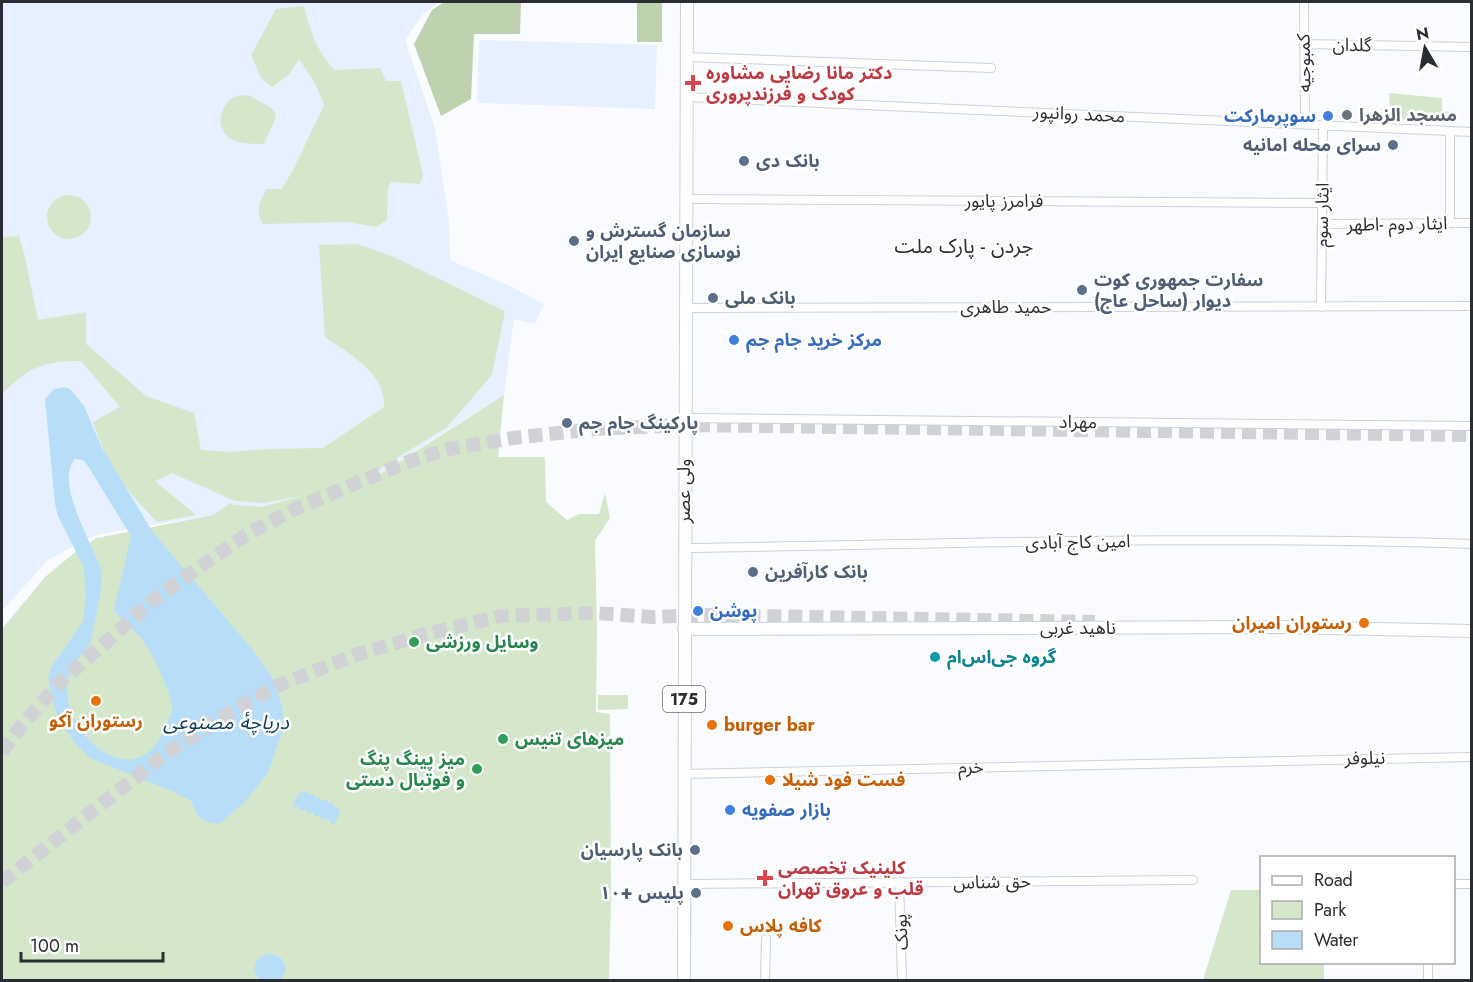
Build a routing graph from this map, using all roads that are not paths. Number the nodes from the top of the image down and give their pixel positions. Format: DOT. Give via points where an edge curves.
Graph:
graph roads {
  1 [pos="687,2"];
  2 [pos="1304,2"];
  3 [pos="1304,44"];
  4 [pos="1472,47"];
  5 [pos="686,57"];
  6 [pos="991,68"];
  7 [pos="686,97"];
  8 [pos="1305,124"];
  9 [pos="1323,124"];
  10 [pos="1450,131"];
  11 [pos="1472,132"];
  12 [pos="685,199"];
  13 [pos="1322,203"];
  14 [pos="1450,223"];
  15 [pos="1472,223"];
  16 [pos="1322,224"];
  17 [pos="1472,306"];
  18 [pos="1321,307"];
  19 [pos="685,308"];
  20 [pos="685,418"];
  21 [pos="1472,426"];
  22 [pos="1472,544"];
  23 [pos="684,548"];
  24 [pos="684,629"];
  25 [pos="1472,631"];
  26 [pos="1472,757"];
  27 [pos="1259,760"];
  28 [pos="684,774"];
  29 [pos="1193,880"];
  30 [pos="899,883"];
  31 [pos="684,884"];
  32 [pos="1455,884"];
  33 [pos="1472,884"];
  34 [pos="766,939"];
  35 [pos="1428,964"];
  36 [pos="684,981"];
  37 [pos="765,981"];
  38 [pos="902,981"];
  39 [pos="1428,981"];
  1 -- 5 [label="main road, ولی عصر / 175"];
  2 -- 3 [label="street, کمبوجیه"];
  3 -- 4 [label="street, گلدان"];
  3 -- 8 [label="street, کمبوجیه"];
  5 -- 6 [label="street"];
  5 -- 7 [label="main road, ولی عصر / 175"];
  7 -- 8 [label="street, محمد روانپور"];
  7 -- 12 [label="main road, ولی عصر / 175"];
  8 -- 9 [label="street, محمد روانپور"];
  9 -- 10 [label="street, محمد روانپور"];
  9 -- 13 [label="street, ایثار سوم"];
  10 -- 11 [label="street, محمد روانپور"];
  10 -- 14 [label="street"];
  12 -- 13 [label="street, فرامرز پایور"];
  12 -- 19 [label="main road, ولی عصر / 175"];
  13 -- 16 [label="street, ایثار سوم"];
  14 -- 15 [label="street, ایثار دوم -اطهر"];
  14 -- 16 [label="street, ایثار دوم -اطهر"];
  16 -- 18 [label="street, ایثار سوم"];
  17 -- 18 [label="street, حمید طاهری"];
  18 -- 19 [label="street, حمید طاهری"];
  19 -- 20 [label="main road, ولی عصر / 175"];
  20 -- 21 [label="street, مهراد"];
  20 -- 23 [label="main road, ولی عصر / 175"];
  22 -- 23 [label="street, امین کاج آبادی" via="1135,541"];
  23 -- 24 [label="main road, ولی عصر / 175"];
  24 -- 25 [label="main road, ناهید غربی" via="1280,627"];
  24 -- 28 [label="main road, ولی عصر / 175"];
  26 -- 27 [label="street, نیلوفر"];
  27 -- 28 [label="street, خرم"];
  28 -- 31 [label="main road, ولی عصر / 175"];
  29 -- 30 [label="street, حق شناس"];
  30 -- 31 [label="street, حق شناس"];
  30 -- 38 [label="street, پونک"];
  31 -- 36 [label="main road, ولی عصر / 175"];
  32 -- 33 [label="street"];
  34 -- 37 [label="street"];
  35 -- 39 [label="street"];
}
